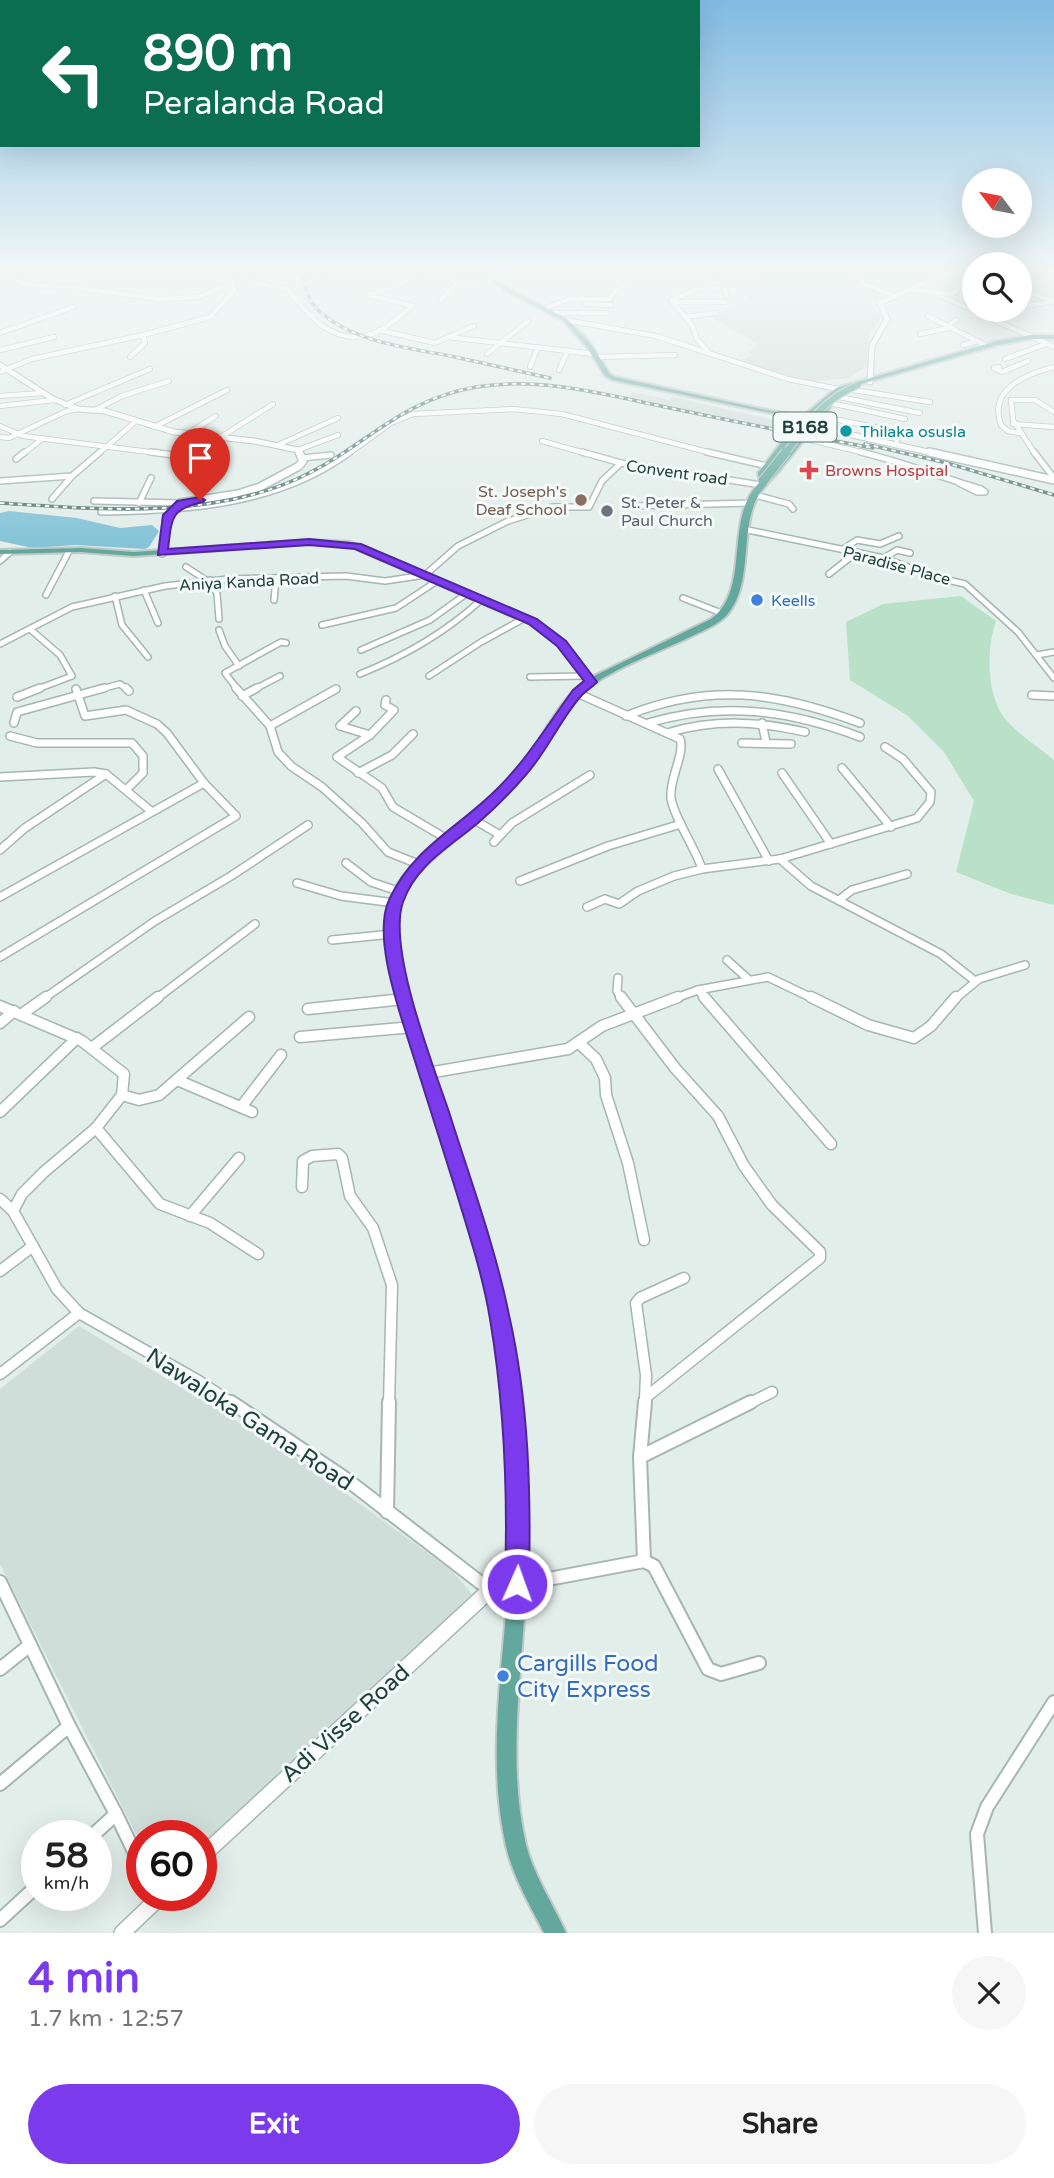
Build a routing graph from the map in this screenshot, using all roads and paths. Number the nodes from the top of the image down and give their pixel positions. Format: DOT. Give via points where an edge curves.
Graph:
graph roads {
  1 [pos="22,363"];
  2 [pos="532,363"];
  3 [pos="562,363"];
  4 [pos="600,363"];
  5 [pos="740,363"];
  6 [pos="872,363"];
  7 [pos="931,363"];
  8 [pos="1023,363"];
  9 [pos="0,365"];
  10 [pos="999,367"];
  11 [pos="1054,367"];
  12 [pos="530,368"];
  13 [pos="8,369"];
  14 [pos="150,369"];
  15 [pos="559,370"];
  16 [pos="0,372"];
  17 [pos="169,381"];
  18 [pos="861,385"];
  19 [pos="227,390"];
  20 [pos="43,393"];
  21 [pos="839,393"];
  22 [pos="0,396"];
  23 [pos="886,397"];
  24 [pos="54,400"];
  25 [pos="930,402"];
  26 [pos="831,403"];
  27 [pos="273,404"];
  28 [pos="65,405"];
  29 [pos="0,406"];
  30 [pos="880,406"];
  31 [pos="78,409"];
  32 [pos="95,410"];
  33 [pos="1054,412"];
  34 [pos="875,413"];
  35 [pos="920,413"];
  36 [pos="216,416"];
  37 [pos="338,418"];
  38 [pos="817,419"];
  39 [pos="905,419"];
  40 [pos="804,421"];
  41 [pos="135,422"];
  42 [pos="867,424"];
  43 [pos="1013,424"];
  44 [pos="0,426"];
  45 [pos="153,427"];
  46 [pos="893,427"];
  47 [pos="1054,427"];
  48 [pos="884,429"];
  49 [pos="1019,433"];
  50 [pos="18,434"];
  51 [pos="187,434"];
  52 [pos="338,435"];
  53 [pos="859,436"];
  54 [pos="0,437"];
  55 [pos="221,437"];
  56 [pos="802,438"];
  57 [pos="42,439"];
  58 [pos="877,440"];
  59 [pos="542,441"];
  60 [pos="896,444"];
  61 [pos="278,445"];
  62 [pos="106,447"];
  63 [pos="298,450"];
  64 [pos="331,454"];
  65 [pos="190,457"];
  66 [pos="302,458"];
  67 [pos="16,459"];
  68 [pos="621,463"];
  69 [pos="72,476"];
  70 [pos="151,478"];
  71 [pos="1054,479"];
  72 [pos="0,481"];
  73 [pos="959,483"];
  74 [pos="759,486"];
  75 [pos="52,499"];
  76 [pos="94,501"];
  77 [pos="139,503"];
  78 [pos="180,503"];
  79 [pos="633,506"];
  80 [pos="793,509"];
  81 [pos="175,510"];
  82 [pos="101,512"];
  83 [pos="743,529"];
  84 [pos="899,536"];
  85 [pos="843,549"];
  86 [pos="69,551"];
  87 [pos="0,552"];
  88 [pos="10,552"];
  89 [pos="857,552"];
  90 [pos="162,553"];
  91 [pos="910,553"];
  92 [pos="884,558"];
  93 [pos="0,561"];
  94 [pos="186,567"];
  95 [pos="829,573"];
  96 [pos="425,575"];
  97 [pos="276,579"];
  98 [pos="208,580"];
  99 [pos="437,581"];
  100 [pos="144,590"];
  101 [pos="466,594"];
  102 [pos="46,595"];
  103 [pos="115,596"];
  104 [pos="683,598"];
  105 [pos="274,600"];
  106 [pos="481,600"];
  107 [pos="724,614"];
  108 [pos="219,619"];
  109 [pos="523,619"];
  110 [pos="158,624"];
  111 [pos="322,625"];
  112 [pos="30,629"];
  113 [pos="219,630"];
  114 [pos="286,643"];
  115 [pos="0,644"];
  116 [pos="361,650"];
  117 [pos="1054,652"];
  118 [pos="1037,655"];
  119 [pos="148,657"];
  120 [pos="239,666"];
  121 [pos="360,674"];
  122 [pos="279,676"];
  123 [pos="429,677"];
  124 [pos="530,677"];
  125 [pos="1054,678"];
  126 [pos="588,679"];
  127 [pos="336,689"];
  128 [pos="129,691"];
  129 [pos="78,693"];
  130 [pos="577,693"];
  131 [pos="1032,695"];
  132 [pos="17,696"];
  133 [pos="242,696"];
  134 [pos="1054,696"];
  135 [pos="386,700"];
  136 [pos="356,711"];
  137 [pos="626,716"];
  138 [pos="14,723"];
  139 [pos="648,723"];
  140 [pos="762,723"];
  141 [pos="860,723"];
  142 [pos="270,726"];
  143 [pos="805,732"];
  144 [pos="667,733"];
  145 [pos="413,734"];
  146 [pos="370,735"];
  147 [pos="10,736"];
  148 [pos="860,737"];
  149 [pos="766,742"];
  150 [pos="742,743"];
  151 [pos="791,744"];
  152 [pos="885,747"];
  153 [pos="842,768"];
  154 [pos="718,769"];
  155 [pos="358,773"];
  156 [pos="782,773"];
  157 [pos="106,774"];
  158 [pos="590,775"];
  159 [pos="0,777"];
  160 [pos="204,783"];
  161 [pos="127,789"];
  162 [pos="151,811"];
  163 [pos="473,820"];
  164 [pos="681,824"];
  165 [pos="308,825"];
  166 [pos="891,827"];
  167 [pos="500,835"];
  168 [pos="447,839"];
  169 [pos="494,842"];
  170 [pos="831,844"];
  171 [pos="0,850"];
  172 [pos="780,859"];
  173 [pos="769,861"];
  174 [pos="346,863"];
  175 [pos="418,864"];
  176 [pos="702,869"];
  177 [pos="907,874"];
  178 [pos="520,881"];
  179 [pos="298,883"];
  180 [pos="0,897"];
  181 [pos="398,897"];
  182 [pos="839,901"];
  183 [pos="587,907"];
  184 [pos="255,924"];
  185 [pos="392,933"];
  186 [pos="332,940"];
  187 [pos="0,957"];
  188 [pos="727,960"];
  189 [pos="1025,965"];
  190 [pos="618,978"];
  191 [pos="748,979"];
  192 [pos="975,981"];
  193 [pos="698,990"];
  194 [pos="404,999"];
  195 [pos="0,1006"];
  196 [pos="309,1009"];
  197 [pos="18,1013"];
  198 [pos="634,1015"];
  199 [pos="249,1017"];
  200 [pos="0,1023"];
  201 [pos="413,1027"];
  202 [pos="300,1037"];
  203 [pos="77,1038"];
  204 [pos="578,1042"];
  205 [pos="93,1047"];
  206 [pos="281,1055"];
  207 [pos="428,1073"];
  208 [pos="177,1080"];
  209 [pos="122,1095"];
  210 [pos="241,1107"];
  211 [pos="0,1112"];
  212 [pos="252,1112"];
  213 [pos="96,1128"];
  214 [pos="831,1144"];
  215 [pos="239,1158"];
  216 [pos="302,1187"];
  217 [pos="0,1199"];
  218 [pos="13,1211"];
  219 [pos="190,1216"];
  220 [pos="644,1240"];
  221 [pos="33,1245"];
  222 [pos="258,1254"];
  223 [pos="0,1271"];
  224 [pos="684,1278"];
  225 [pos="79,1313"];
  226 [pos="0,1374"];
  227 [pos="772,1392"];
  228 [pos="645,1398"];
  229 [pos="640,1457"];
  230 [pos="387,1511"];
  231 [pos="644,1560"];
  232 [pos="0,1582"];
  233 [pos="517,1584"];
  234 [pos="490,1590"];
  235 [pos="30,1645"];
  236 [pos="759,1663"];
  237 [pos="0,1669"];
  238 [pos="1054,1702"];
  239 [pos="69,1726"];
  240 [pos="0,1784"];
  241 [pos="116,1814"];
  242 [pos="109,1820"];
  243 [pos="126,1835"];
  244 [pos="217,1842"];
  245 [pos="21,1901"];
  246 [pos="144,1911"];
  247 [pos="0,1920"];
  248 [pos="122,1933"];
  249 [pos="555,1933"];
  250 [pos="985,1933"];
  1 -- 13 [label="street"];
  2 -- 12 [label="street"];
  3 -- 15 [label="street"];
  4 -- 40 [label="main road" via="614,379"];
  5 -- 21 [label="street"];
  6 -- 18 [label="street"];
  7 -- 18 [label="main road, B168"];
  8 -- 10 [label="street" via="1002,372 994,368"];
  9 -- 13 [label="street"];
  11 -- 49 [label="street" via="1023,377 999,398 1000,424"];
  13 -- 16 [label="street"];
  13 -- 20 [label="street"];
  14 -- 28 [label="street"];
  17 -- 32 [label="street"];
  18 -- 21 [label="main road, B168"];
  18 -- 23 [label="street"];
  18 -- 74 [label="main road, B168, bridge" via="824,404"];
  19 -- 45 [label="street"];
  20 -- 22 [label="street"];
  20 -- 24 [label="street"];
  21 -- 26 [label="main road, B168"];
  21 -- 30 [label="street"];
  21 -- 40 [label="main road, B168" via="825,398"];
  23 -- 25 [label="street"];
  23 -- 30 [label="street"];
  24 -- 28 [label="street"];
  24 -- 29 [label="street"];
  26 -- 34 [label="street"];
  26 -- 38 [label="main road, B168"];
  27 -- 55 [label="street"];
  28 -- 31 [label="street"];
  30 -- 34 [label="street"];
  30 -- 35 [label="street"];
  31 -- 32 [label="street"];
  31 -- 50 [label="street"];
  32 -- 41 [label="street"];
  33 -- 43 [label="street" via="1045,403 1016,398 1009,408"];
  34 -- 39 [label="street"];
  34 -- 42 [label="street"];
  36 -- 51 [label="street"];
  37 -- 61 [label="street"];
  38 -- 40 [label="main road"];
  38 -- 42 [label="street"];
  38 -- 53 [label="street"];
  38 -- 56 [label="main road, B168"];
  40 -- 74 [label="main road, B168"];
  41 -- 45 [label="street"];
  41 -- 62 [label="street"];
  42 -- 46 [label="street"];
  42 -- 48 [label="street"];
  42 -- 53 [label="street"];
  43 -- 47 [label="street"];
  43 -- 49 [label="street"];
  44 -- 50 [label="street"];
  45 -- 51 [label="street"];
  48 -- 58 [label="street"];
  48 -- 60 [label="street" via="901,433"];
  49 -- 71 [label="street"];
  50 -- 54 [label="street"];
  50 -- 57 [label="street"];
  51 -- 55 [label="street"];
  52 -- 63 [label="street"];
  53 -- 58 [label="street"];
  55 -- 61 [label="street"];
  56 -- 73 [label="street" via="907,463"];
  56 -- 74 [label="main road, B168"];
  57 -- 62 [label="street"];
  57 -- 67 [label="street"];
  58 -- 60 [label="street"];
  59 -- 68 [label="street"];
  60 -- 71 [label="street"];
  61 -- 63 [label="street"];
  62 -- 65 [label="street"];
  62 -- 69 [label="street"];
  63 -- 66 [label="street"];
  64 -- 66 [label="street"];
  66 -- 78 [label="street" via="299,466 260,487"];
  68 -- 74 [label="street, Convent road"];
  68 -- 96 [label="street, Convent road" via="602,481 589,508 552,507 508,521 458,546"];
  69 -- 72 [label="street"];
  69 -- 75 [label="street"];
  70 -- 77 [label="street"];
  74 -- 79 [label="street"];
  74 -- 80 [label="street"];
  74 -- 81 [label="street" via="642,437 562,415 513,409 412,414 335,464 294,483"];
  74 -- 83 [label="main road, B168"];
  76 -- 77 [label="street"];
  77 -- 78 [label="street"];
  78 -- 81 [label="street"];
  81 -- 82 [label="street"];
  81 -- 90 [label="street" via="167,517"];
  83 -- 85 [label="street, Paradise Place"];
  83 -- 107 [label="main road, B168" via="736,590"];
  84 -- 85 [label="street" via="876,544 857,540"];
  85 -- 89 [label="street, Paradise Place"];
  86 -- 88 [label="main road"];
  86 -- 90 [label="main road"];
  86 -- 102 [label="street"];
  87 -- 88 [label="main road"];
  88 -- 93 [label="street"];
  89 -- 92 [label="street, Paradise Place"];
  89 -- 95 [label="street"];
  90 -- 96 [label="main road" via="334,542 357,546"];
  91 -- 92 [label="street" via="898,550"];
  92 -- 118 [label="street, Paradise Place" via="965,584"];
  94 -- 98 [label="street"];
  96 -- 97 [label="street, Aniya Kanda Road" via="385,581 346,576"];
  96 -- 99 [label="main road"];
  97 -- 98 [label="street, Aniya Kanda Road"];
  97 -- 105 [label="street"];
  98 -- 100 [label="street, Aniya Kanda Road"];
  98 -- 108 [label="street" via="217,589"];
  99 -- 101 [label="main road"];
  99 -- 111 [label="street" via="396,608"];
  100 -- 103 [label="street, Aniya Kanda Road"];
  100 -- 110 [label="street"];
  101 -- 106 [label="main road"];
  101 -- 116 [label="street" via="430,620"];
  103 -- 112 [label="street, Aniya Kanda Road" via="72,607"];
  103 -- 119 [label="street" via="122,625"];
  104 -- 107 [label="street"];
  106 -- 109 [label="main road"];
  106 -- 121 [label="street" via="432,641"];
  107 -- 126 [label="main road" via="668,645"];
  109 -- 123 [label="street"];
  109 -- 126 [label="main road" via="554,636"];
  112 -- 115 [label="street, Aniya Kanda Road"];
  112 -- 132 [label="street" via="64,659 72,676"];
  113 -- 120 [label="street"];
  114 -- 120 [label="street"];
  117 -- 118 [label="street"];
  118 -- 125 [label="street, Paradise Place"];
  120 -- 133 [label="street" via="225,673"];
  122 -- 133 [label="street"];
  124 -- 126 [label="street"];
  126 -- 130 [label="main road"];
  127 -- 142 [label="street"];
  128 -- 129 [label="street" via="120,684"];
  129 -- 138 [label="street" via="18,712"];
  129 -- 160 [label="street" via="85,716 126,710 157,724"];
  130 -- 137 [label="street"];
  130 -- 163 [label="main road" via="522,772"];
  131 -- 134 [label="street"];
  133 -- 142 [label="street"];
  135 -- 146 [label="street" via="393,712"];
  136 -- 146 [label="street" via="340,726"];
  137 -- 139 [label="street"];
  137 -- 141 [label="street" via="664,701 732,693 804,703"];
  139 -- 144 [label="street"];
  139 -- 148 [label="street" via="717,708 772,711"];
  140 -- 143 [label="street"];
  140 -- 144 [label="street" via="695,723"];
  140 -- 149 [label="street"];
  142 -- 175 [label="street" via="278,752 291,765 322,787 388,852"];
  144 -- 164 [label="street" via="680,739 682,746 668,790"];
  145 -- 155 [label="street" via="392,755"];
  146 -- 155 [label="street" via="337,757"];
  147 -- 161 [label="street" via="37,743 132,743 144,754 143,773"];
  149 -- 150 [label="street"];
  149 -- 151 [label="street"];
  152 -- 166 [label="street" via="903,759 931,792 930,802 917,818"];
  153 -- 166 [label="street"];
  154 -- 173 [label="street"];
  155 -- 168 [label="street" via="382,788 394,807"];
  156 -- 170 [label="street"];
  157 -- 159 [label="street"];
  157 -- 161 [label="street"];
  157 -- 171 [label="street"];
  158 -- 167 [label="street"];
  160 -- 162 [label="street"];
  160 -- 187 [label="street" via="236,816"];
  161 -- 162 [label="street"];
  162 -- 180 [label="street"];
  163 -- 167 [label="street"];
  163 -- 168 [label="main road"];
  164 -- 176 [label="street"];
  164 -- 178 [label="street" via="608,846"];
  165 -- 197 [label="street"];
  166 -- 170 [label="street"];
  167 -- 169 [label="street"];
  168 -- 175 [label="main road"];
  170 -- 172 [label="street"];
  172 -- 173 [label="street"];
  172 -- 182 [label="street" via="811,886"];
  173 -- 176 [label="street"];
  174 -- 181 [label="street"];
  175 -- 181 [label="main road"];
  176 -- 183 [label="street" via="638,891 619,904 604,899"];
  177 -- 182 [label="street" via="852,890"];
  179 -- 181 [label="street" via="341,896"];
  181 -- 185 [label="main road"];
  182 -- 192 [label="street" via="941,954"];
  184 -- 205 [label="street"];
  185 -- 186 [label="street"];
  185 -- 194 [label="main road"];
  188 -- 191 [label="street"];
  189 -- 192 [label="street"];
  190 -- 198 [label="street" via="617,991"];
  191 -- 192 [label="street" via="768,977 868,1025 914,1038 938,1022"];
  191 -- 193 [label="street"];
  193 -- 198 [label="street"];
  193 -- 214 [label="street"];
  194 -- 196 [label="street"];
  194 -- 201 [label="main road"];
  195 -- 197 [label="street"];
  197 -- 200 [label="street"];
  197 -- 203 [label="street"];
  198 -- 204 [label="street" via="602,1026"];
  198 -- 228 [label="street" via="718,1116 744,1166 772,1205 820,1252 820,1258"];
  199 -- 208 [label="street"];
  201 -- 202 [label="street"];
  201 -- 207 [label="main road"];
  203 -- 205 [label="street"];
  203 -- 211 [label="street"];
  204 -- 207 [label="street" via="555,1052"];
  204 -- 220 [label="street" via="596,1059 605,1078"];
  205 -- 209 [label="street" via="124,1074"];
  206 -- 210 [label="street"];
  207 -- 233 [label="main road" via="487,1261 500,1318 516,1432"];
  208 -- 209 [label="street" via="159,1094 139,1100"];
  208 -- 210 [label="street"];
  209 -- 213 [label="street"];
  210 -- 212 [label="street"];
  213 -- 218 [label="street" via="44,1172"];
  213 -- 219 [label="street" via="160,1204"];
  215 -- 219 [label="street"];
  216 -- 230 [label="street" via="303,1161 312,1156 338,1154 342,1158 350,1196 373,1228 392,1285"];
  217 -- 218 [label="street, Nawaloka Gama Road"];
  218 -- 221 [label="street, Nawaloka Gama Road"];
  219 -- 222 [label="street" via="210,1223"];
  221 -- 223 [label="street"];
  221 -- 225 [label="street, Nawaloka Gama Road" via="57,1289"];
  224 -- 228 [label="street" via="636,1303"];
  225 -- 226 [label="street"];
  225 -- 230 [label="street, Nawaloka Gama Road" via="197,1380"];
  227 -- 229 [label="street"];
  228 -- 229 [label="street"];
  229 -- 231 [label="street"];
  230 -- 234 [label="street, Nawaloka Gama Road"];
  231 -- 233 [label="street"];
  231 -- 236 [label="street" via="654,1566 708,1669 721,1674"];
  232 -- 235 [label="street"];
  233 -- 234 [label="street"];
  233 -- 249 [label="main road" via="509,1790 518,1851"];
  234 -- 244 [label="street, Adi Visse Road"];
  235 -- 237 [label="street"];
  235 -- 239 [label="street"];
  238 -- 250 [label="street" via="987,1807 977,1834"];
  239 -- 240 [label="street"];
  239 -- 241 [label="street"];
  241 -- 242 [label="street"];
  241 -- 243 [label="street"];
  245 -- 247 [label="street"];
  246 -- 248 [label="street"];
}
